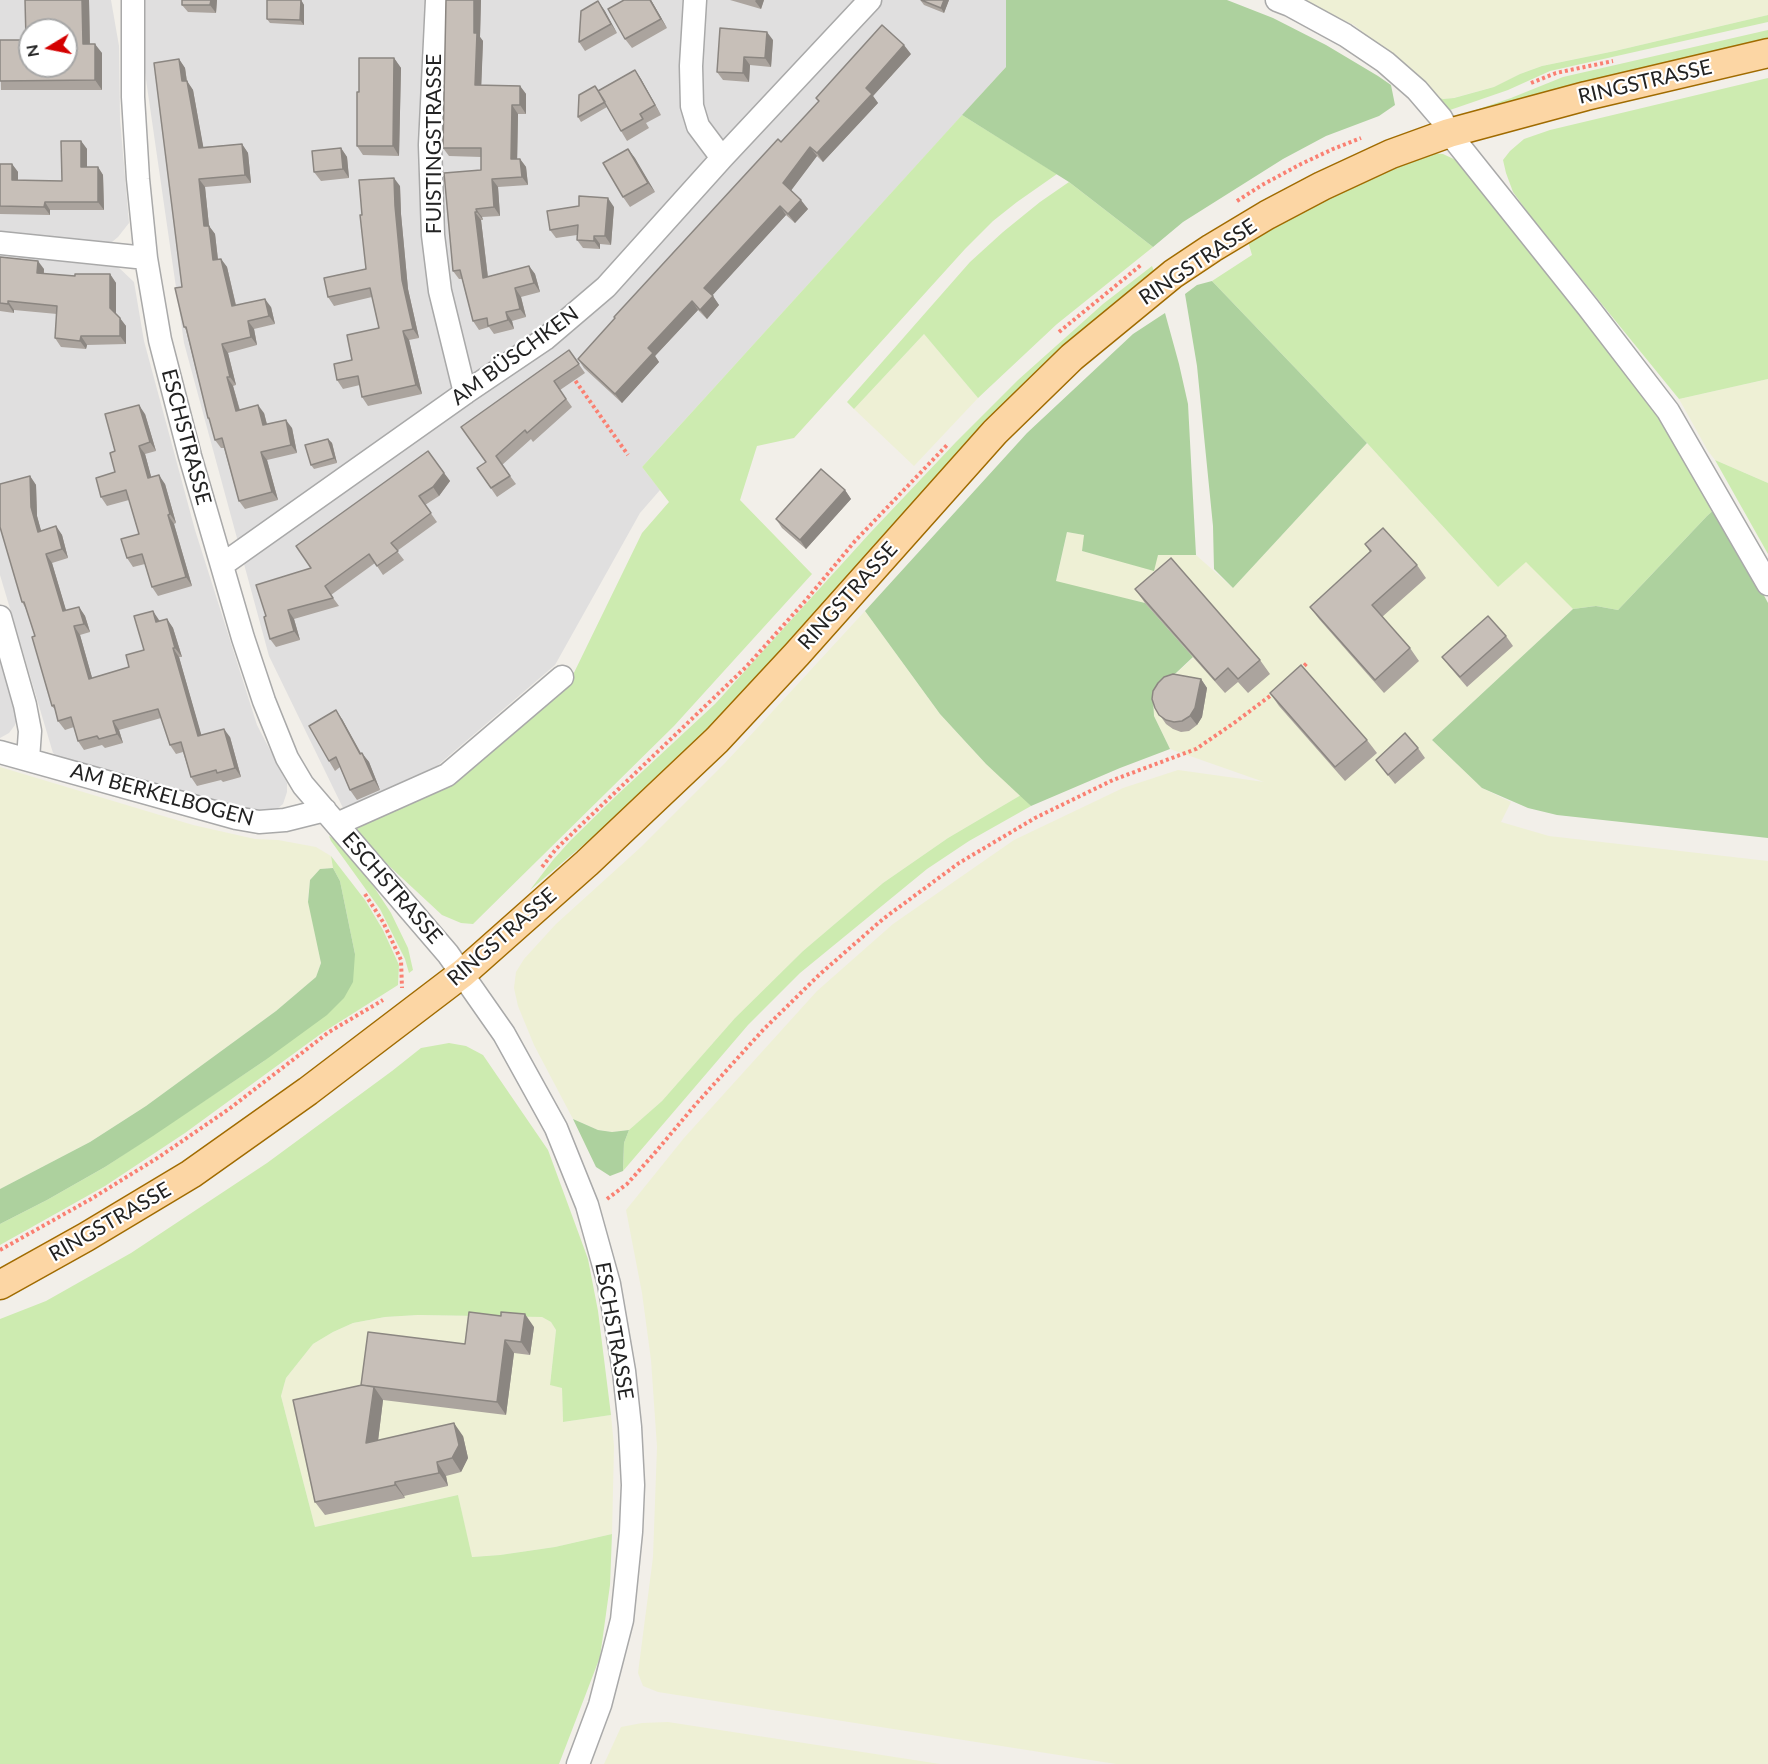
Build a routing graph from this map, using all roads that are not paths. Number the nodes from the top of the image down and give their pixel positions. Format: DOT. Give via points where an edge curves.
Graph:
graph roads {
  1 [pos="133,0"];
  2 [pos="437,0"];
  3 [pos="695,0"];
  4 [pos="870,0"];
  5 [pos="1277,0"];
  6 [pos="1768,53"];
  7 [pos="1449,133"];
  8 [pos="722,158"];
  9 [pos="0,243"];
  10 [pos="146,258"];
  11 [pos="465,393"];
  12 [pos="222,565"];
  13 [pos="1768,584"];
  14 [pos="0,617"];
  15 [pos="562,677"];
  16 [pos="0,752"];
  17 [pos="28,759"];
  18 [pos="331,817"];
  19 [pos="463,973"];
  20 [pos="0,1285"];
  21 [pos="578,1764"];
  1 -- 10 [label="street, ESCHSTRASSE" via="133,98"];
  2 -- 11 [label="street, FUISTINGSTRASSE" via="430,145 433,235 440,291"];
  3 -- 8 [label="street" via="692,106 698,126"];
  4 -- 8 [label="street, AM BÜSCHKEN"];
  5 -- 7 [label="street" via="1345,35 1385,62 1417,90"];
  6 -- 7 [label="main road, RINGSTRASSE"];
  7 -- 13 [label="street" via="1668,411"];
  7 -- 19 [label="main road, RINGSTRASSE" via="1391,154 1267,215 1173,274 1072,357 995,432 717,740"];
  8 -- 11 [label="street, AM BÜSCHKEN" via="606,287 546,339"];
  9 -- 10 [label="street"];
  10 -- 12 [label="street, ESCHSTRASSE" via="160,340"];
  11 -- 12 [label="street, AM BÜSCHKEN"];
  12 -- 18 [label="street, ESCHSTRASSE" via="264,701 287,758 303,785"];
  14 -- 17 [label="street" via="25,705 30,731"];
  15 -- 18 [label="street, AM BERKELBOGEN" via="447,775"];
  16 -- 17 [label="street, AM BERKELBOGEN"];
  17 -- 18 [label="street, AM BERKELBOGEN" via="248,820"];
  18 -- 19 [label="street, ESCHSTRASSE"];
  19 -- 20 [label="main road, RINGSTRASSE" via="308,1092 191,1174"];
  19 -- 21 [label="street, ESCHSTRASSE" via="504,1034 555,1128 587,1205 609,1284 624,1371 633,1485 622,1620 600,1706"];
}
